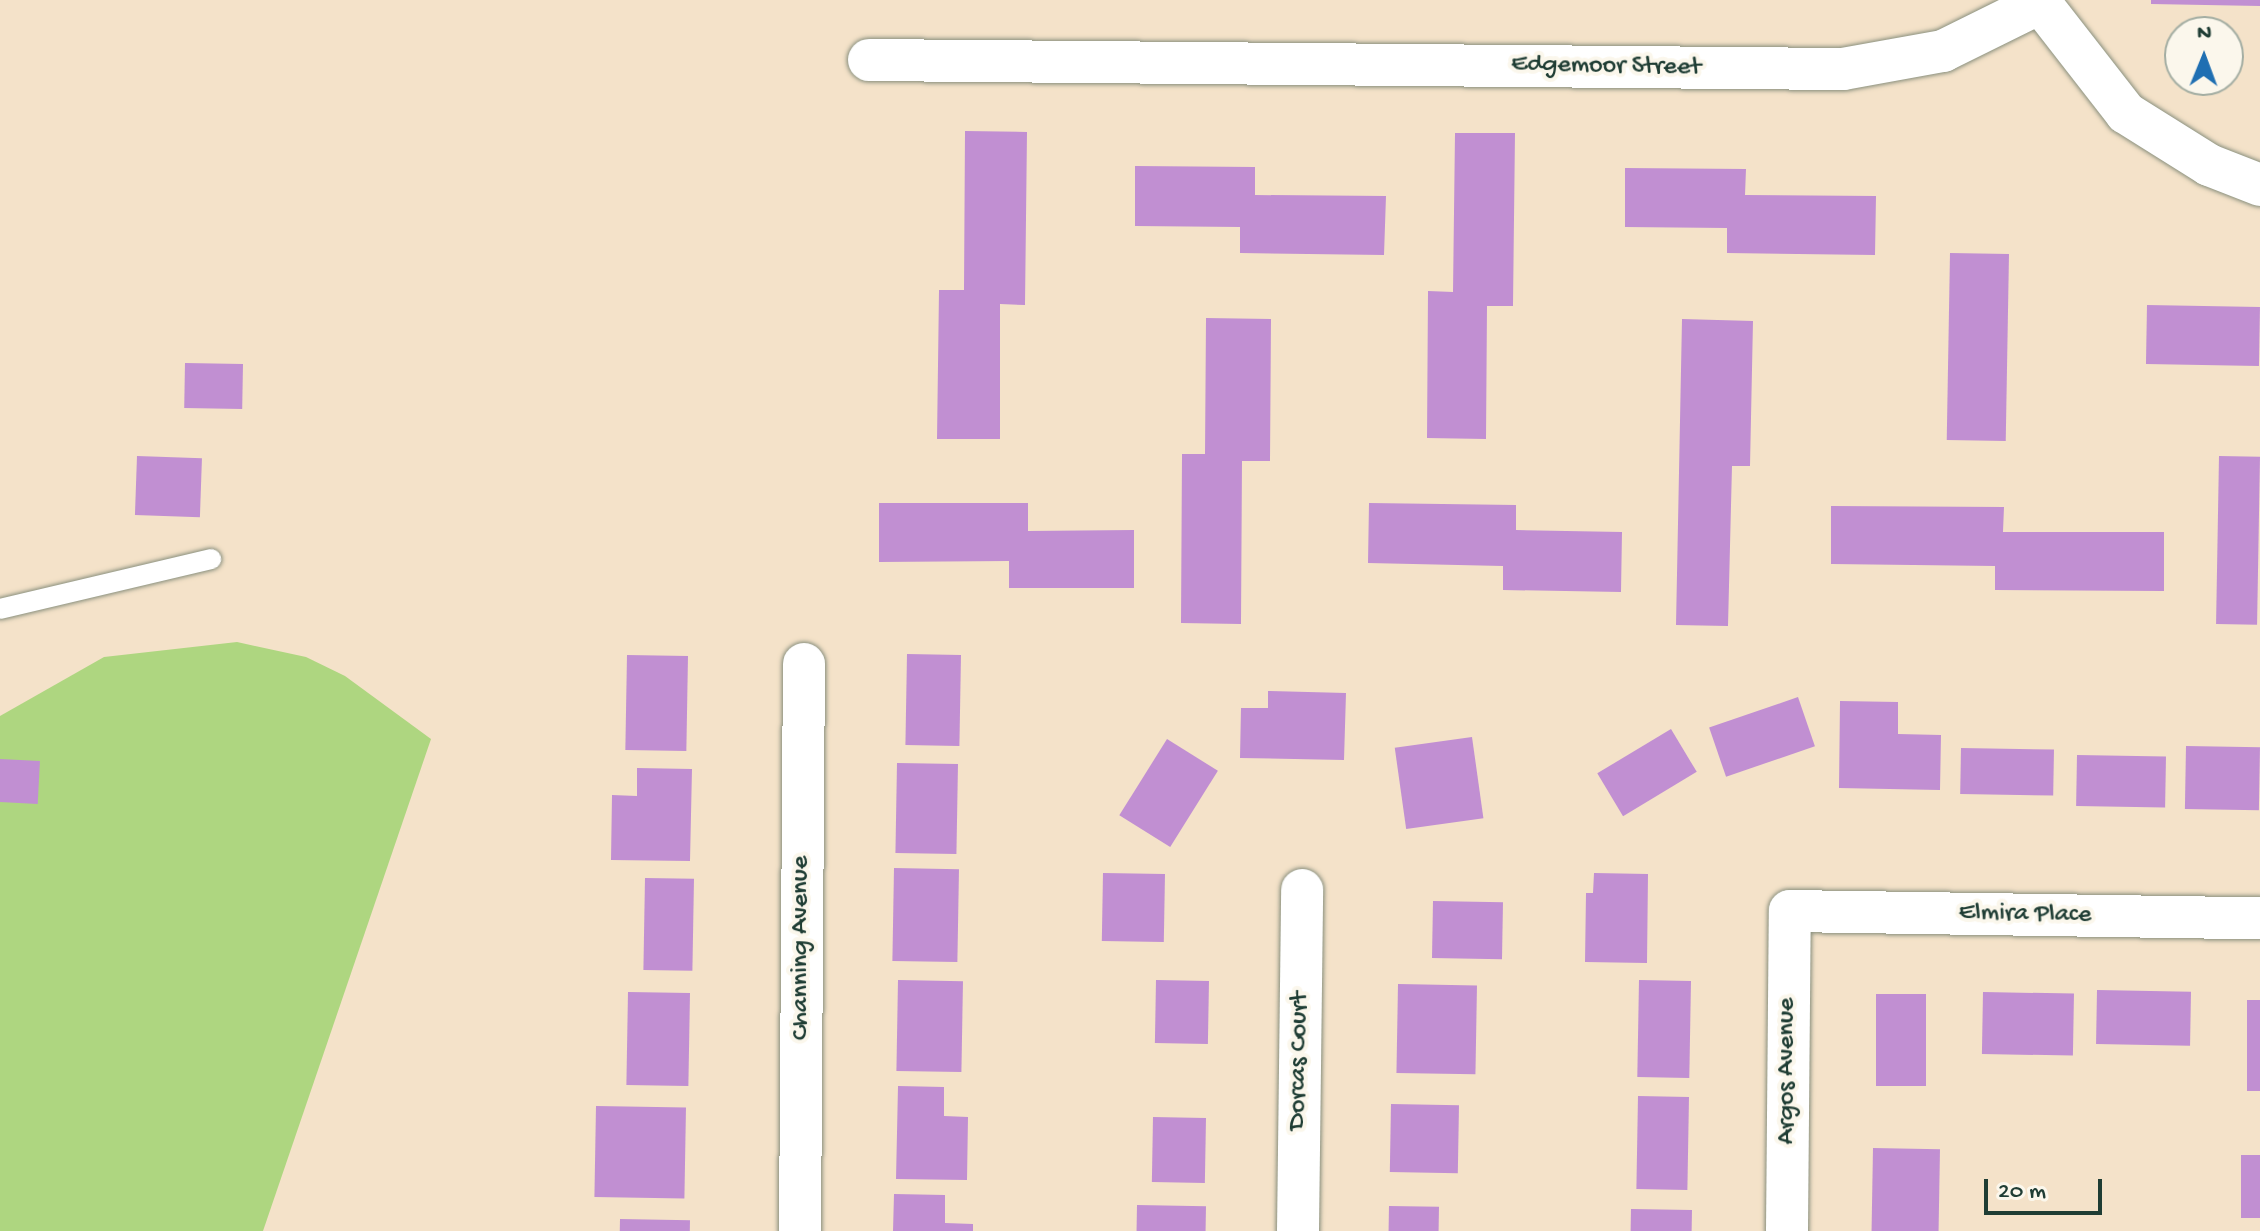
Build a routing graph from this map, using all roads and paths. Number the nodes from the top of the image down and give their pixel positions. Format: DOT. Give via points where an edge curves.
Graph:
graph roads {
  1 [pos="2038,2"];
  2 [pos="869,60"];
  3 [pos="2260,185"];
  4 [pos="211,559"];
  5 [pos="0,609"];
  6 [pos="804,664"];
  7 [pos="1302,890"];
  8 [pos="1790,911"];
  9 [pos="2260,918"];
  10 [pos="800,1231"];
  11 [pos="1298,1231"];
  12 [pos="1787,1231"];
  1 -- 2 [label="street, Edgemoor Street" via="1943,51 1843,69"];
  1 -- 3 [label="street, Edgemoor Street" via="2126,113 2209,165"];
  4 -- 5 [label="lane"];
  6 -- 10 [label="street, Channing Avenue"];
  7 -- 11 [label="street, Dorcas Court"];
  8 -- 9 [label="street, Elmira Place"];
  8 -- 12 [label="street, Argos Avenue"];
}
